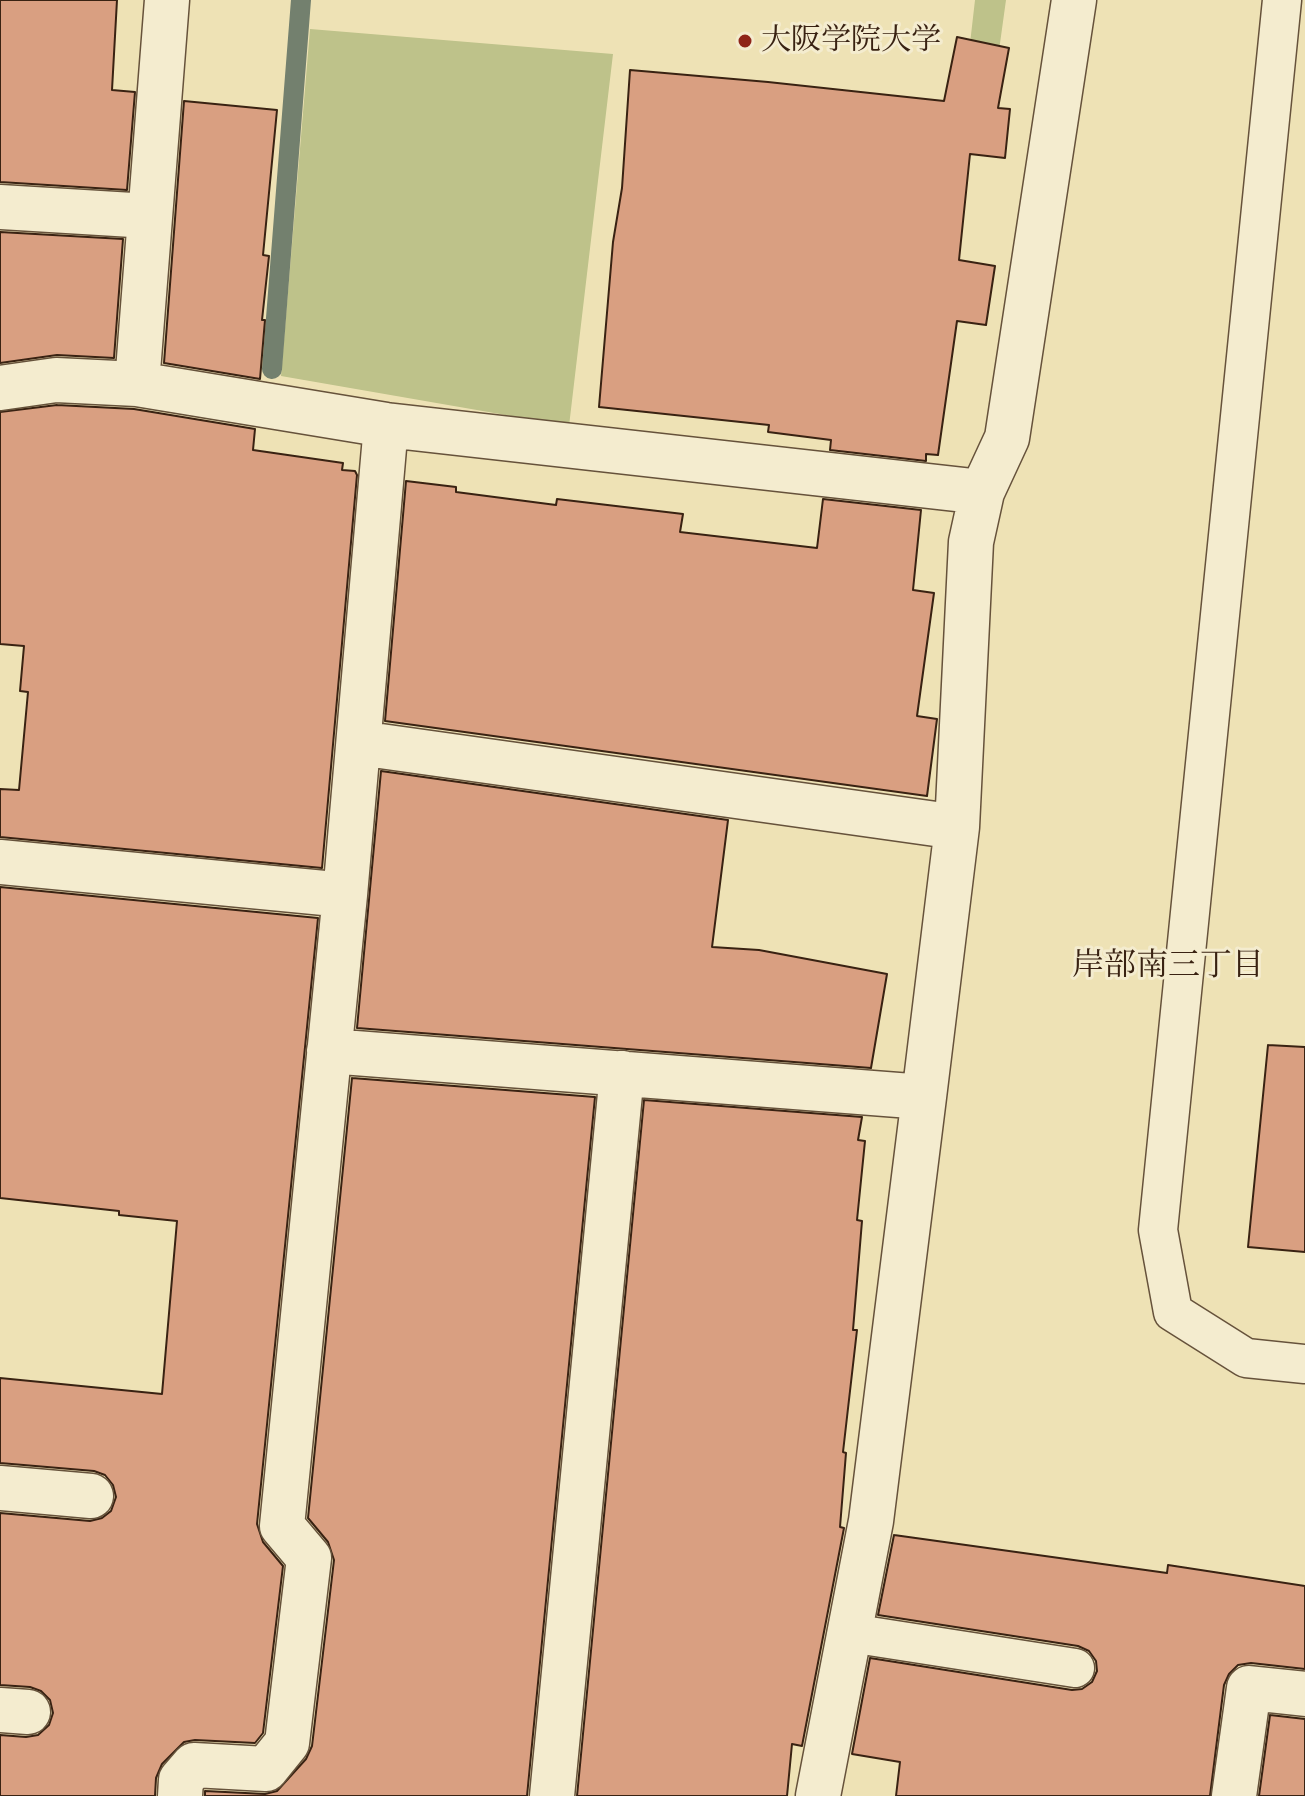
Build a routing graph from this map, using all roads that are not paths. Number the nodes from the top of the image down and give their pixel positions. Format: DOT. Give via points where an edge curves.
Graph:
graph roads {
  1 [pos="167,0"];
  2 [pos="1074,0"];
  3 [pos="1282,0"];
  4 [pos="0,207"];
  5 [pos="149,216"];
  6 [pos="137,384"];
  7 [pos="0,388"];
  8 [pos="386,425"];
  9 [pos="982,492"];
  10 [pos="359,743"];
  11 [pos="957,827"];
  12 [pos="0,862"];
  13 [pos="345,895"];
  14 [pos="329,1051"];
  15 [pos="622,1073"];
  16 [pos="924,1097"];
  17 [pos="1305,1364"];
  18 [pos="0,1488"];
  19 [pos="91,1496"];
  20 [pos="850,1633"];
  21 [pos="1075,1668"];
  22 [pos="1305,1694"];
  23 [pos="180,1796"];
  24 [pos="552,1796"];
  25 [pos="818,1796"];
  26 [pos="1234,1796"];
  1 -- 5 [label="street"];
  2 -- 9 [label="street" via="1007,438"];
  3 -- 17 [label="lane" via="1158,1230 1173,1312 1246,1358"];
  4 -- 5 [label="street"];
  5 -- 6 [label="street"];
  6 -- 7 [label="street" via="56,380"];
  6 -- 8 [label="street"];
  8 -- 9 [label="street"];
  8 -- 10 [label="street"];
  9 -- 11 [label="street" via="971,542"];
  10 -- 11 [label="street"];
  10 -- 13 [label="street"];
  11 -- 16 [label="street"];
  12 -- 13 [label="street"];
  13 -- 14 [label="street"];
  14 -- 15 [label="street"];
  14 -- 23 [label="street" via="282,1526 309,1558 287,1743 266,1769 194,1765 181,1780"];
  15 -- 16 [label="street"];
  15 -- 24 [label="street"];
  16 -- 20 [label="street" via="871,1521"];
  18 -- 19 [label="street"];
  20 -- 21 [label="lane"];
  20 -- 25 [label="street"];
  22 -- 26 [label="street" via="1249,1688"];
}
